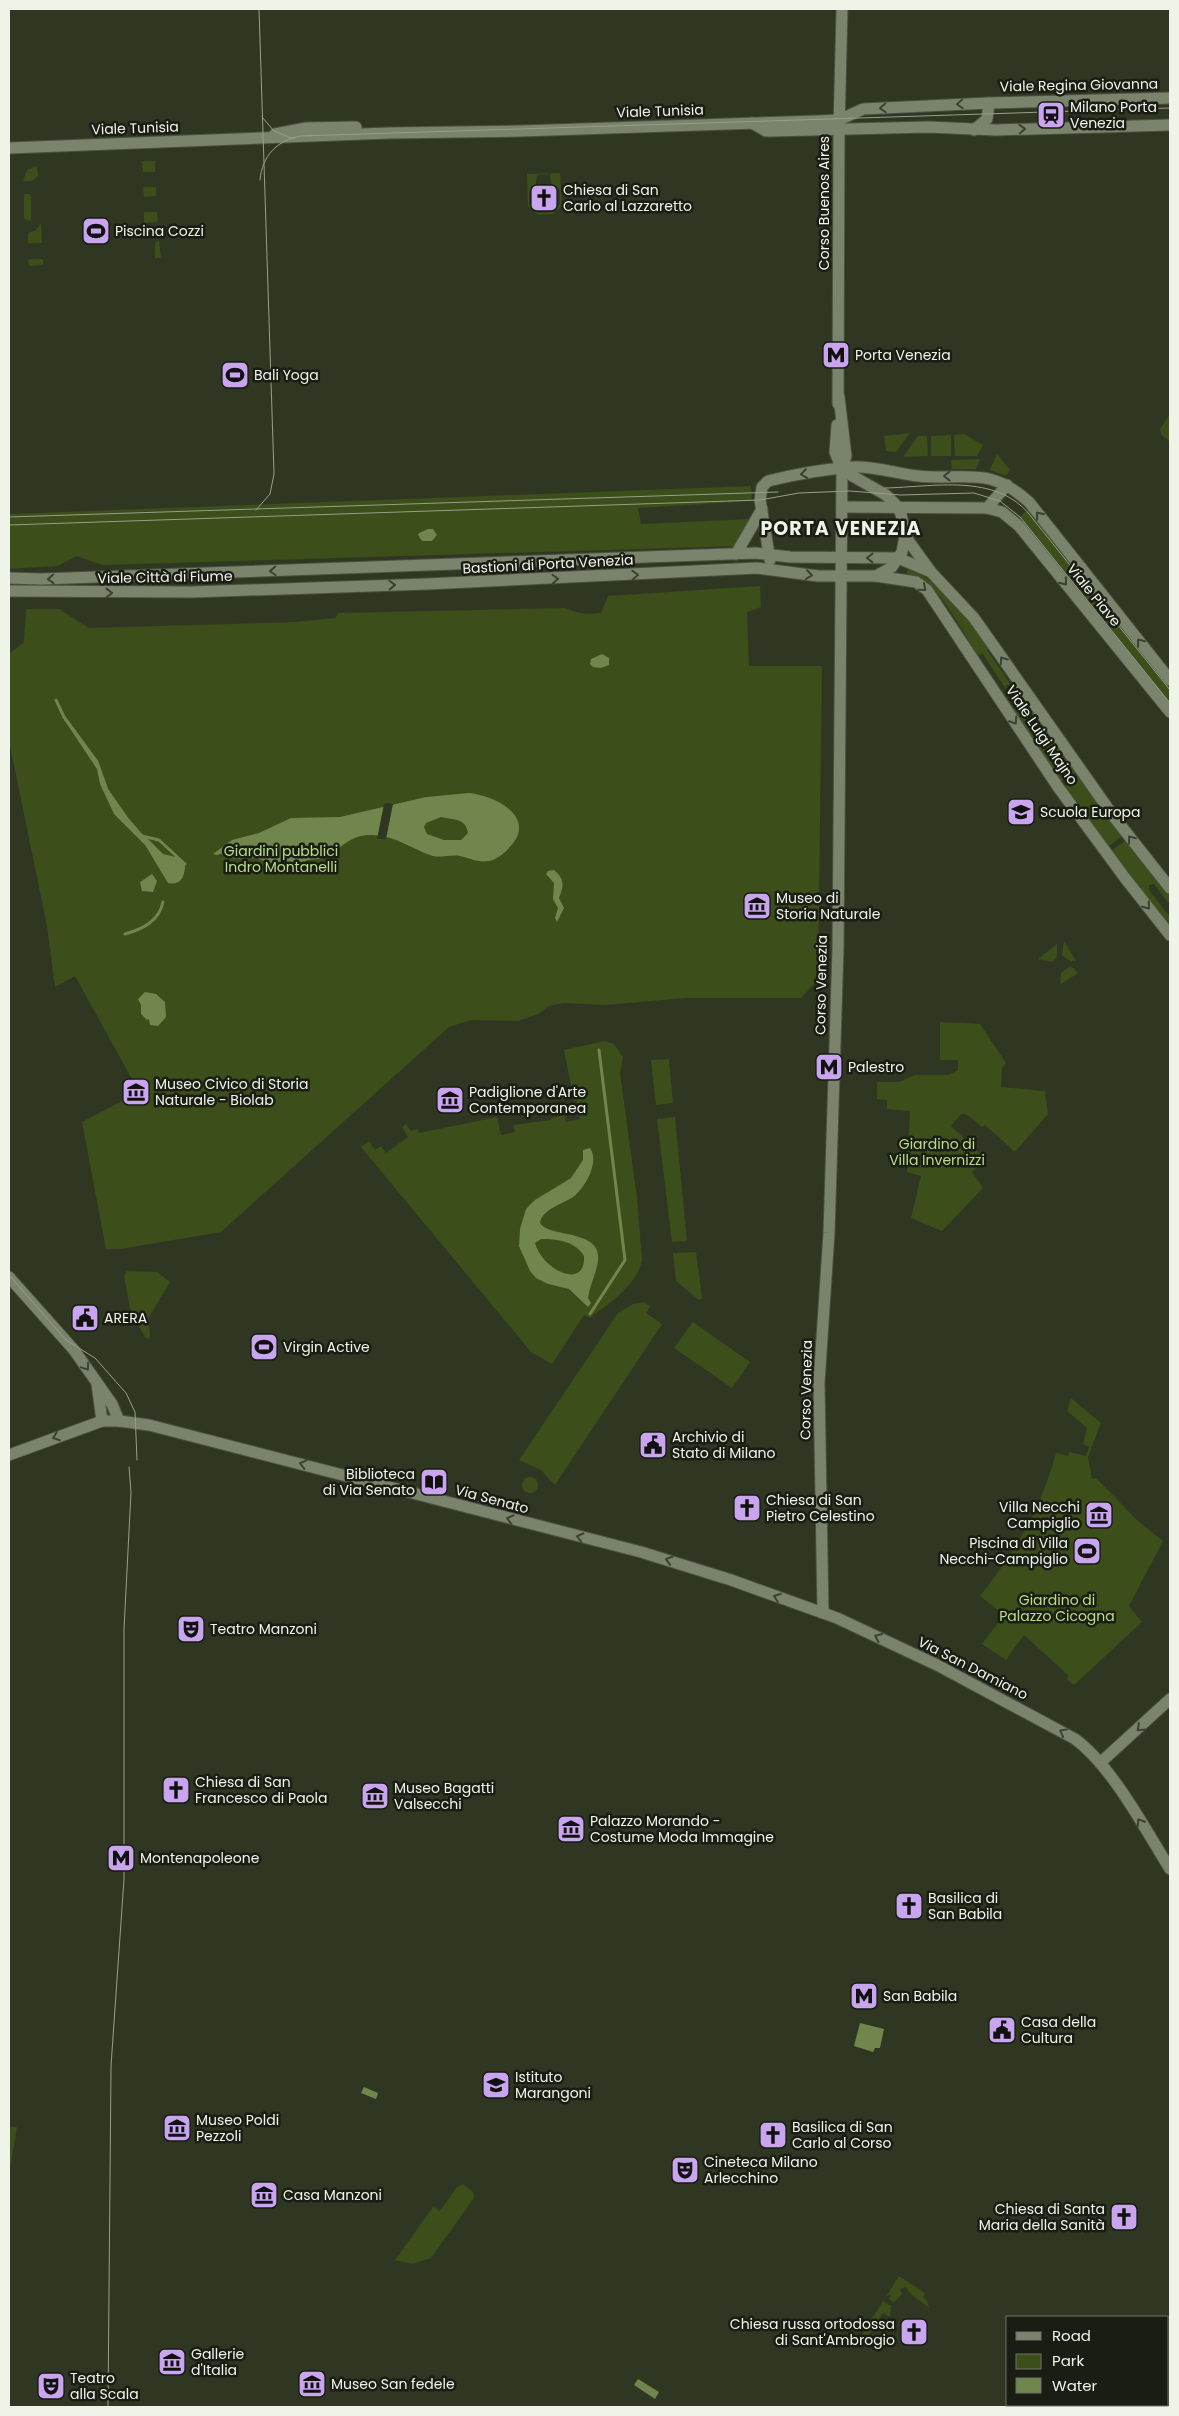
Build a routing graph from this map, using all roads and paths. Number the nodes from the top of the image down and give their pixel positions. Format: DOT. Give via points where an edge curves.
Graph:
graph roads {
  1 [pos="842,9"];
  2 [pos="1170,98"];
  3 [pos="989,102"];
  4 [pos="1170,124"];
  5 [pos="839,125"];
  6 [pos="974,130"];
  7 [pos="9,148"];
  8 [pos="839,398"];
  9 [pos="846,456"];
  10 [pos="854,467"];
  11 [pos="842,470"];
  12 [pos="1007,484"];
  13 [pos="871,486"];
  14 [pos="898,506"];
  15 [pos="842,507"];
  16 [pos="987,508"];
  17 [pos="762,509"];
  18 [pos="905,536"];
  19 [pos="736,554"];
  20 [pos="768,554"];
  21 [pos="842,558"];
  22 [pos="898,558"];
  23 [pos="321,570"];
  24 [pos="776,570"];
  25 [pos="931,572"];
  26 [pos="841,576"];
  27 [pos="876,576"];
  28 [pos="9,578"];
  29 [pos="322,588"];
  30 [pos="9,591"];
  31 [pos="1170,680"];
  32 [pos="1170,712"];
  33 [pos="1170,888"];
  34 [pos="1170,935"];
  35 [pos="9,1277"];
  36 [pos="97,1384"];
  37 [pos="102,1421"];
  38 [pos="122,1421"];
  39 [pos="9,1455"];
  40 [pos="823,1613"];
  41 [pos="1170,1699"];
  42 [pos="1100,1763"];
  43 [pos="1170,1869"];
  1 -- 5 [label="street, Corso Buenos Aires"];
  2 -- 3 [label="street, Viale Regina Giovanna"];
  3 -- 5 [label="street, Viale Regina Giovanna, one-way" via="864,109"];
  3 -- 6 [label="street" via="987,119"];
  6 -- 4 [label="street, one-way"];
  5 -- 6 [label="street"];
  5 -- 7 [label="street, Viale Tunisia" via="752,123 389,133"];
  5 -- 8 [label="street, Corso Buenos Aires"];
  8 -- 9 [label="street, Corso Buenos Aires"];
  8 -- 11 [label="street, Corso Buenos Aires" via="835,452"];
  9 -- 10 [label="street, Corso Buenos Aires"];
  9 -- 11 [label="street, Corso Buenos Aires"];
  10 -- 11 [label="street"];
  12 -- 10 [label="street, one-way" via="980,476 920,476"];
  10 -- 13 [label="street, Corso Buenos Aires"];
  11 -- 13 [label="street"];
  11 -- 15 [label="street, Corso Venezia"];
  11 -- 17 [label="street, one-way" via="799,474 766,482 761,490"];
  12 -- 16 [label="street"];
  31 -- 12 [label="street, Viale Piave, one-way" via="1029,502"];
  13 -- 14 [label="street"];
  14 -- 15 [label="street"];
  14 -- 16 [label="street"];
  14 -- 18 [label="street"];
  15 -- 21 [label="street, Corso Venezia"];
  16 -- 32 [label="street, Viale Piave, one-way" via="1002,512 1019,526"];
  17 -- 19 [label="street"];
  17 -- 20 [label="street"];
  18 -- 22 [label="street"];
  18 -- 25 [label="street, Viale Luigi Majno"];
  19 -- 20 [label="street, Bastioni di Porta Venezia"];
  19 -- 23 [label="street, Bastioni di Porta Venezia"];
  20 -- 21 [label="street, Bastioni di Porta Venezia" via="790,558"];
  20 -- 24 [label="street"];
  22 -- 21 [label="street, Bastioni di Porta Venezia, one-way"];
  21 -- 26 [label="street, Corso Venezia"];
  22 -- 25 [label="street, Viale Luigi Majno"];
  22 -- 27 [label="street" via="886,572"];
  23 -- 28 [label="street, Viale Città di Fiume, one-way"];
  24 -- 26 [label="street, Bastioni di Porta Venezia, one-way"];
  29 -- 24 [label="street, Bastioni di Porta Venezia, one-way" via="756,568"];
  33 -- 25 [label="street, Viale Luigi Majno, one-way" via="1114,817 974,618"];
  26 -- 27 [label="street, Viale Luigi Majno"];
  26 -- 40 [label="street, Corso Venezia" via="838,949 829,1233 819,1383"];
  27 -- 34 [label="street, Viale Luigi Majno, one-way" via="916,582 927,590 1058,787"];
  30 -- 29 [label="street, Viale Città di Fiume, one-way" via="192,592"];
  35 -- 36 [label="street, one-way" via="74,1350"];
  36 -- 37 [label="street"];
  36 -- 38 [label="street"];
  37 -- 38 [label="street, Via Senato"];
  37 -- 39 [label="street, one-way"];
  40 -- 38 [label="street, Via Senato, one-way" via="651,1555 149,1425"];
  42 -- 40 [label="street, Via San Damiano, one-way" via="1080,1742 1064,1733 937,1665"];
  41 -- 42 [label="street, one-way"];
  43 -- 42 [label="street, Via San Damiano, one-way"];
}
